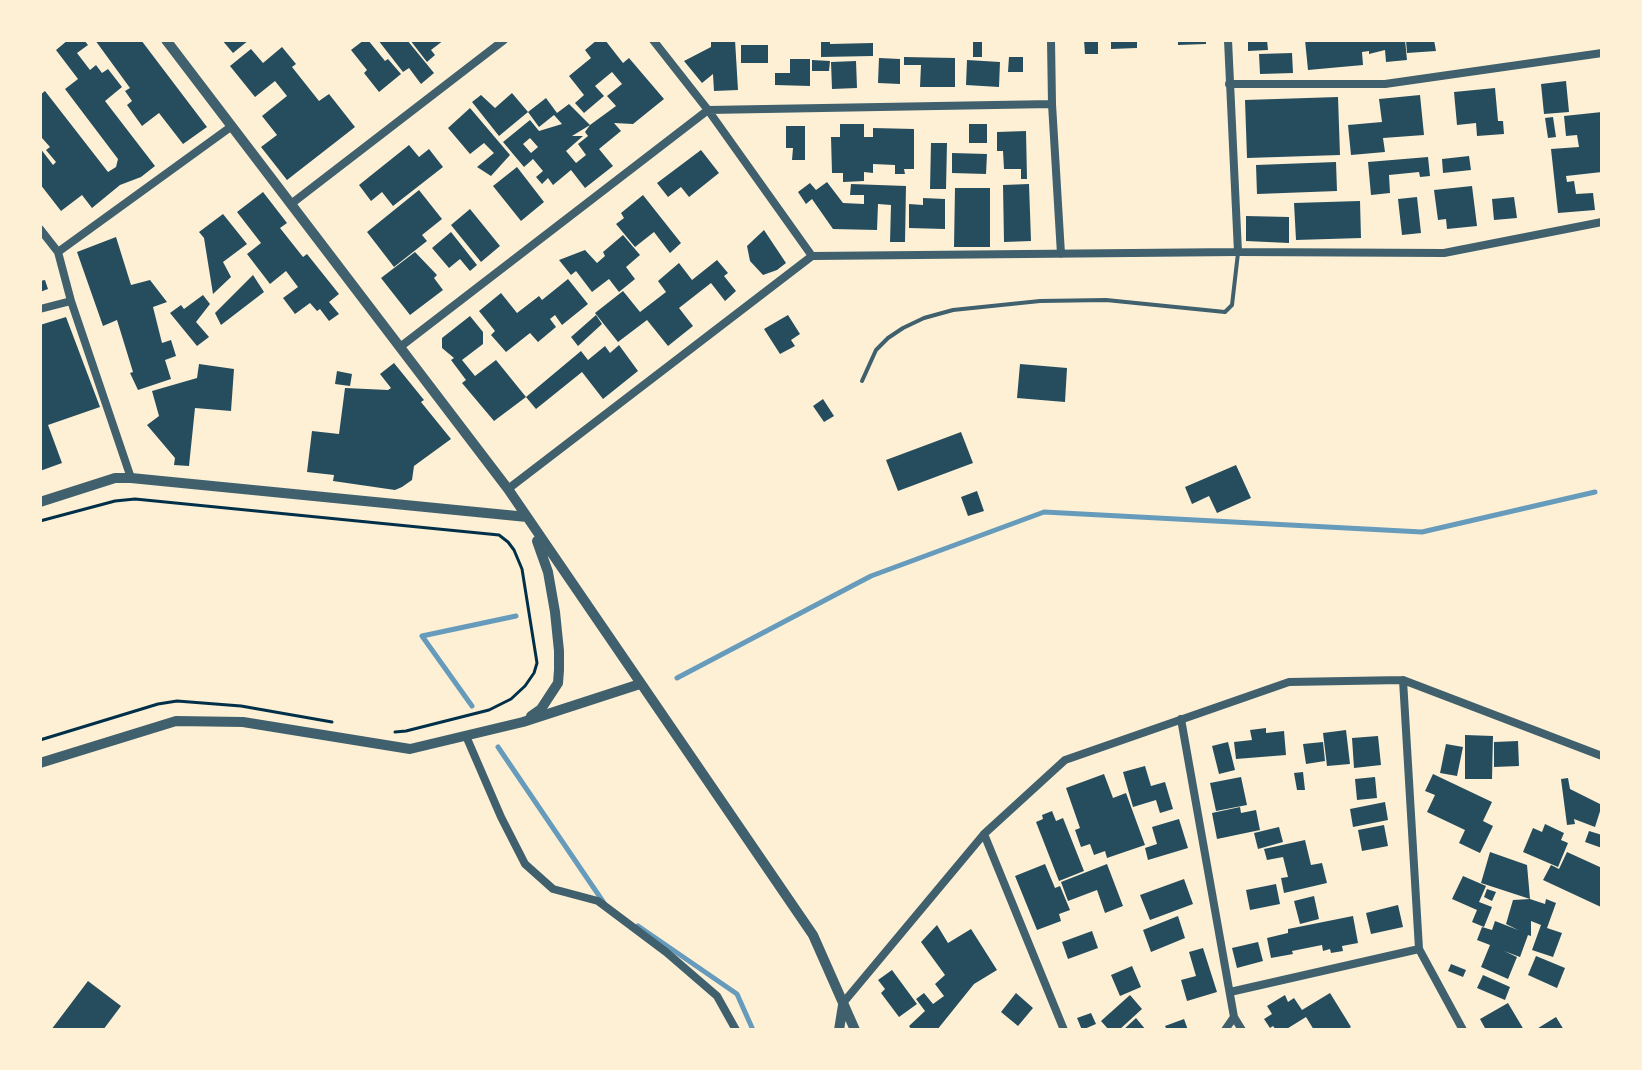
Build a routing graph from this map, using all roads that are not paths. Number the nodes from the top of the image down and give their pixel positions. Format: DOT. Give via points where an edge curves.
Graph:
graph roads {
  1 [pos="166,40"];
  2 [pos="504,40"];
  3 [pos="653,40"];
  4 [pos="1051,40"];
  5 [pos="1228,40"];
  6 [pos="1602,53"];
  7 [pos="1229,84"];
  8 [pos="1052,104"];
  9 [pos="708,110"];
  10 [pos="232,126"];
  11 [pos="291,204"];
  12 [pos="1602,222"];
  13 [pos="40,229"];
  14 [pos="58,252"];
  15 [pos="1238,252"];
  16 [pos="1061,254"];
  17 [pos="812,256"];
  18 [pos="71,301"];
  19 [pos="40,309"];
  20 [pos="400,347"];
  21 [pos="862,381"];
  22 [pos="131,478"];
  23 [pos="508,489"];
  24 [pos="40,502"];
  25 [pos="529,522"];
  26 [pos="1403,680"];
  27 [pos="640,684"];
  28 [pos="1181,719"];
  29 [pos="523,722"];
  30 [pos="466,736"];
  31 [pos="1602,756"];
  32 [pos="40,763"];
  33 [pos="984,834"];
  34 [pos="1419,949"];
  35 [pos="1230,992"];
  36 [pos="843,1003"];
  37 [pos="1234,1017"];
  38 [pos="736,1030"];
  39 [pos="839,1030"];
  40 [pos="855,1030"];
  41 [pos="1064,1030"];
  42 [pos="1225,1030"];
  43 [pos="1242,1030"];
  44 [pos="1463,1030"];
  1 -- 10 [label="street"];
  2 -- 11 [label="street"];
  3 -- 9 [label="street"];
  4 -- 8 [label="street"];
  5 -- 7 [label="street"];
  6 -- 7 [label="street" via="1385,84"];
  7 -- 15 [label="street"];
  8 -- 9 [label="street"];
  8 -- 16 [label="street"];
  9 -- 17 [label="street"];
  9 -- 20 [label="street"];
  10 -- 11 [label="street"];
  10 -- 14 [label="street"];
  11 -- 20 [label="street"];
  12 -- 15 [label="street" via="1444,253"];
  13 -- 14 [label="street"];
  14 -- 18 [label="street"];
  15 -- 16 [label="street"];
  15 -- 21 [label="lane" via="1232,305 1225,312 1106,300 953,310 924,318 888,338 876,350"];
  16 -- 17 [label="street"];
  17 -- 23 [label="street"];
  18 -- 19 [label="street"];
  18 -- 22 [label="street"];
  20 -- 23 [label="street"];
  22 -- 24 [label="street" via="115,478"];
  22 -- 25 [label="street"];
  23 -- 25 [label="street"];
  25 -- 27 [label="street"];
  25 -- 29 [label="street" via="548,572 559,651 558,683 541,709"];
  26 -- 28 [label="street" via="1289,682"];
  26 -- 31 [label="street"];
  26 -- 34 [label="street"];
  27 -- 29 [label="street"];
  27 -- 36 [label="street" via="813,935"];
  28 -- 33 [label="street" via="1065,760"];
  28 -- 35 [label="street"];
  29 -- 30 [label="street"];
  30 -- 32 [label="street" via="410,749 243,722 176,721"];
  30 -- 38 [label="street" via="525,864 553,889 598,901 666,952 717,996"];
  33 -- 36 [label="street"];
  33 -- 41 [label="street"];
  34 -- 35 [label="street"];
  34 -- 44 [label="street"];
  35 -- 37 [label="street"];
  36 -- 39 [label="street"];
  36 -- 40 [label="street"];
  37 -- 42 [label="street"];
  37 -- 43 [label="street"];
}
